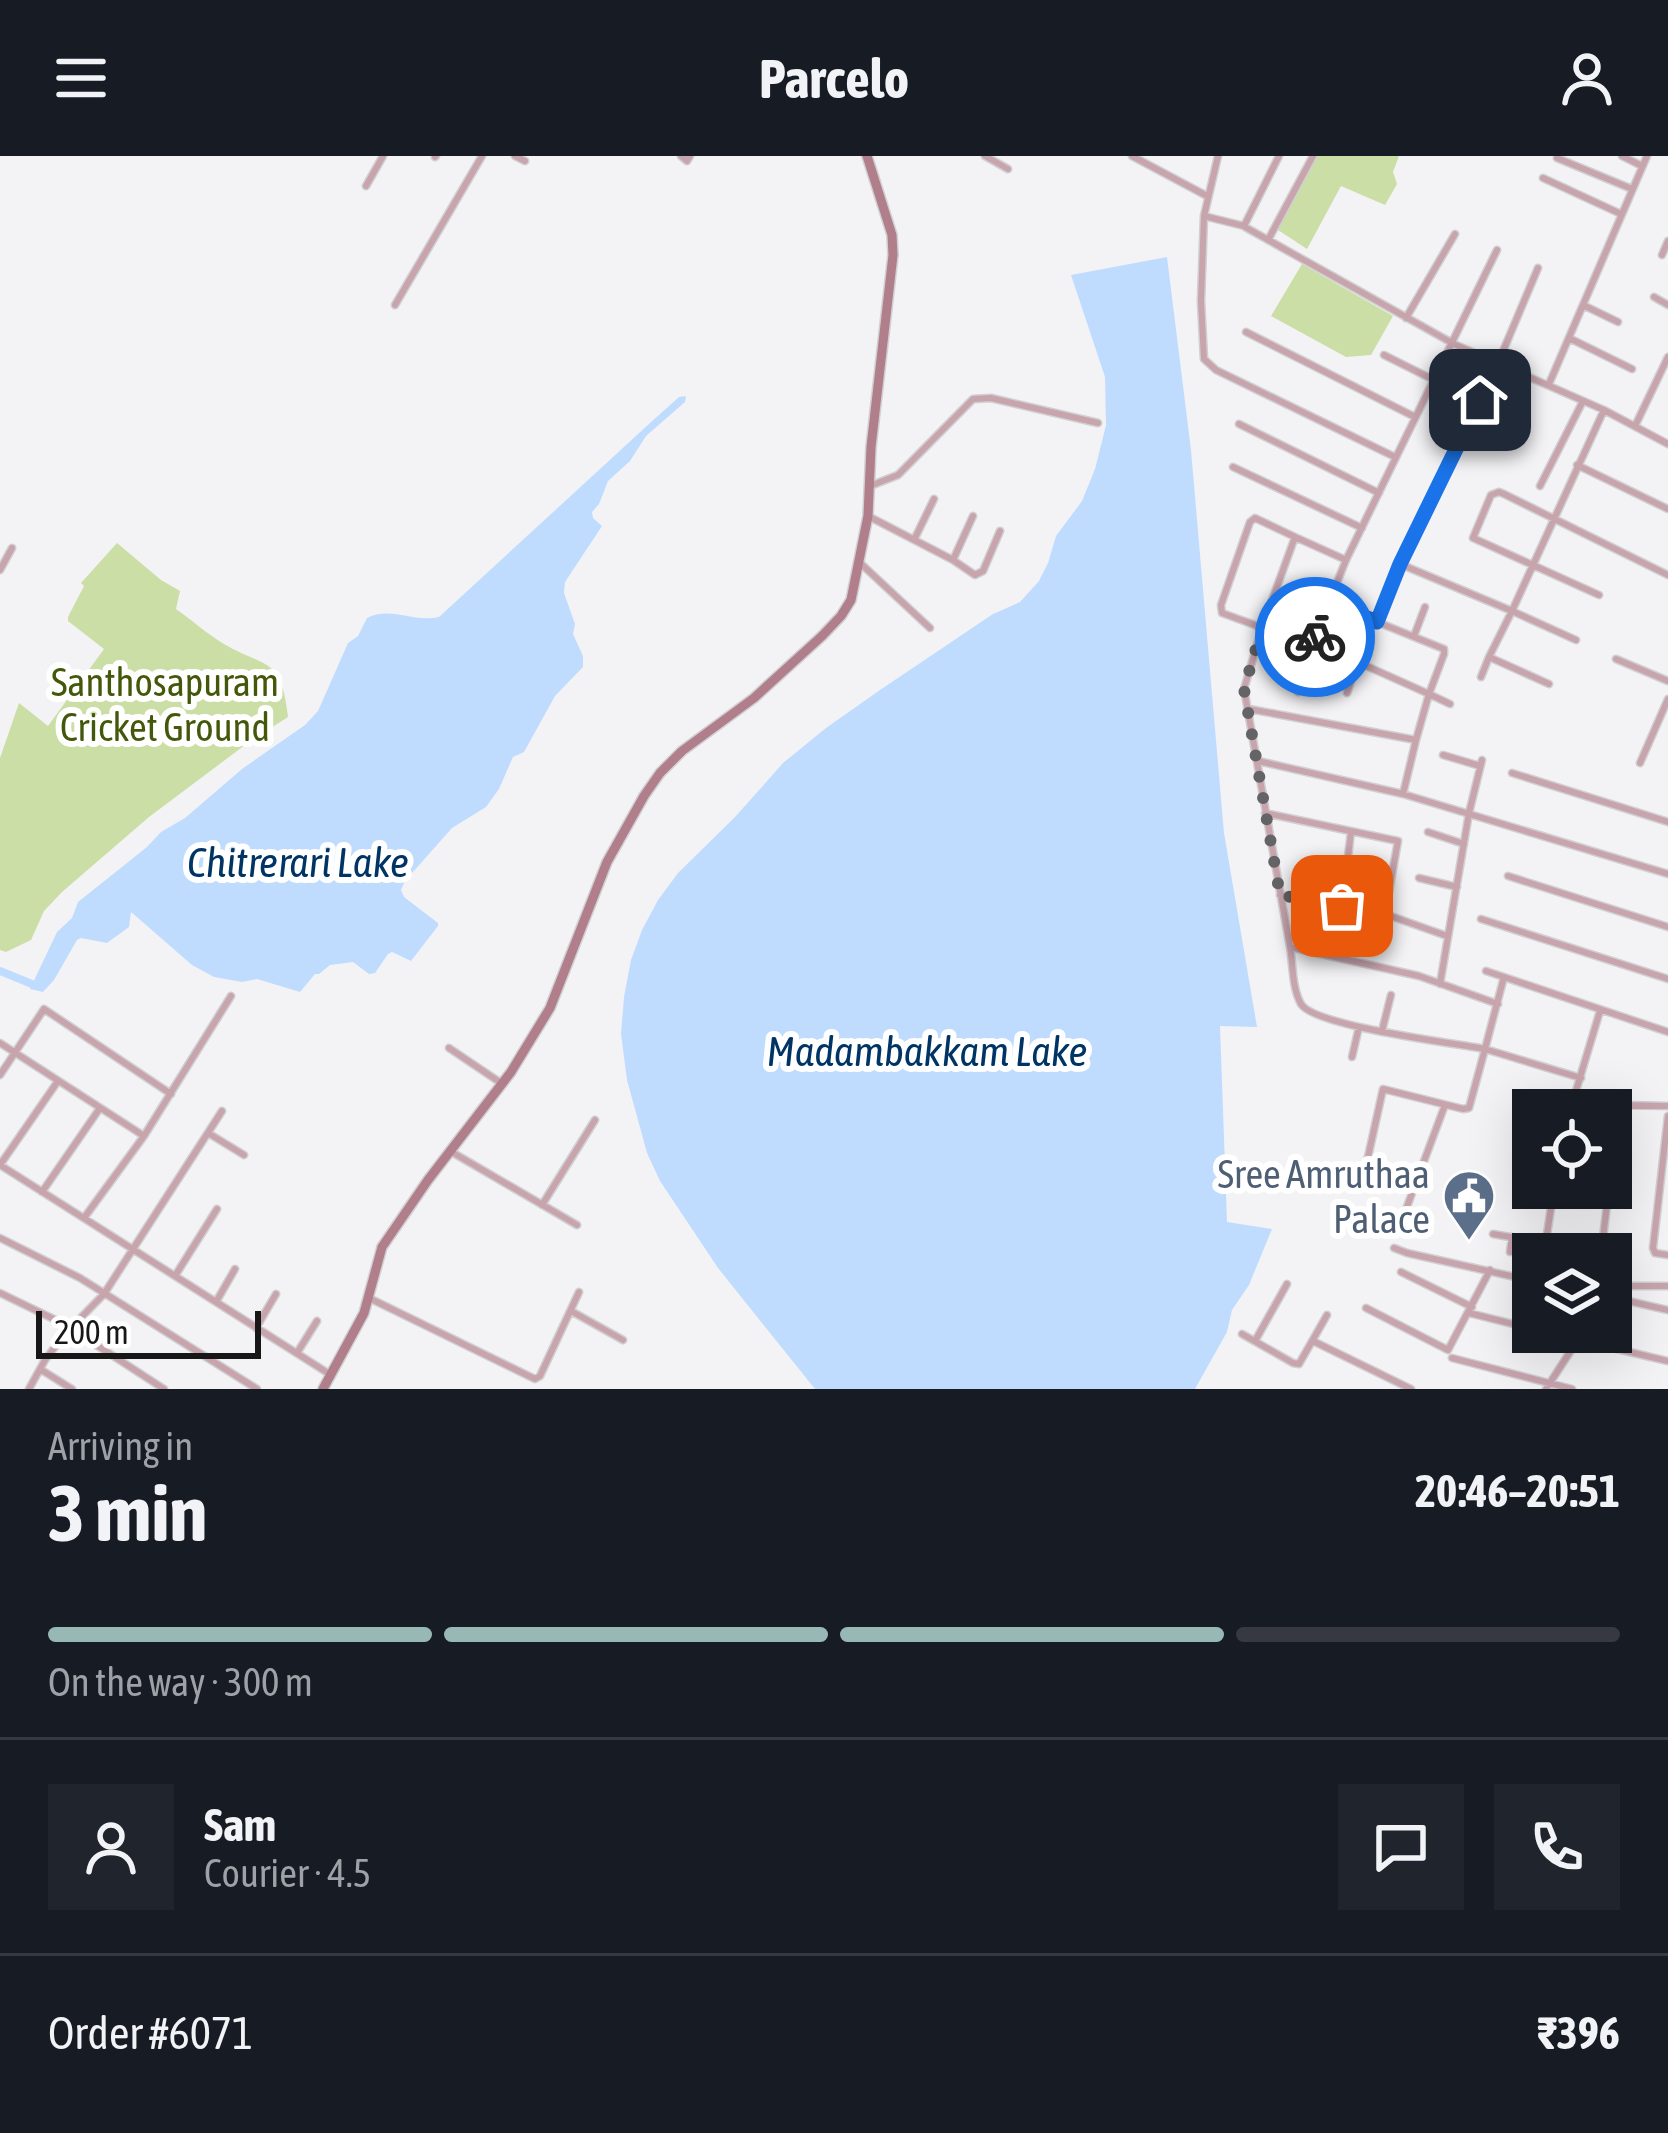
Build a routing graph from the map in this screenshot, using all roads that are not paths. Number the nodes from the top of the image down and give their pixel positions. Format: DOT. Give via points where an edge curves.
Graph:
graph roads {
  1 [pos="383,156"];
  2 [pos="482,156"];
  3 [pos="515,156"];
  4 [pos="681,156"];
  5 [pos="690,156"];
  6 [pos="867,156"];
  7 [pos="985,156"];
  8 [pos="1132,156"];
  9 [pos="1161,156"];
  10 [pos="1218,156"];
  11 [pos="1280,156"];
  12 [pos="1313,156"];
  13 [pos="1622,156"];
  14 [pos="1647,156"];
  15 [pos="1556,158"];
  16 [pos="525,161"];
  17 [pos="1151,166"];
  18 [pos="1642,166"];
  19 [pos="1008,169"];
  20 [pos="1543,178"];
  21 [pos="366,186"];
  22 [pos="1632,189"];
  23 [pos="1207,196"];
  24 [pos="1622,214"];
  25 [pos="1204,216"];
  26 [pos="1244,226"];
  27 [pos="1455,234"];
  28 [pos="1268,240"];
  29 [pos="1668,241"];
  30 [pos="1497,250"];
  31 [pos="1662,255"];
  32 [pos="1538,268"];
  33 [pos="1654,297"];
  34 [pos="395,305"];
  35 [pos="1583,305"];
  36 [pos="1668,305"];
  37 [pos="1406,318"];
  38 [pos="1618,322"];
  39 [pos="1246,332"];
  40 [pos="1569,338"];
  41 [pos="1454,344"];
  42 [pos="1384,355"];
  43 [pos="1668,357"];
  44 [pos="1498,363"];
  45 [pos="1632,369"];
  46 [pos="1435,380"];
  47 [pos="1548,386"];
  48 [pos="1654,386"];
  49 [pos="1668,392"];
  50 [pos="1583,401"];
  51 [pos="1604,410"];
  52 [pos="1415,417"];
  53 [pos="1098,423"];
  54 [pos="1239,424"];
  55 [pos="1635,426"];
  56 [pos="1668,444"];
  57 [pos="1395,458"];
  58 [pos="1577,465"];
  59 [pos="1233,467"];
  60 [pos="870,486"];
  61 [pos="1540,486"];
  62 [pos="1378,493"];
  63 [pos="934,500"];
  64 [pos="1668,509"];
  65 [pos="868,516"];
  66 [pos="973,516"];
  67 [pos="1554,518"];
  68 [pos="1362,528"];
  69 [pos="1000,532"];
  70 [pos="1295,537"];
  71 [pos="914,540"];
  72 [pos="12,548"];
  73 [pos="953,560"];
  74 [pos="1346,560"];
  75 [pos="858,561"];
  76 [pos="1400,564"];
  77 [pos="1534,564"];
  78 [pos="0,570"];
  79 [pos="1668,575"];
  80 [pos="1599,596"];
  81 [pos="1330,603"];
  82 [pos="1425,607"];
  83 [pos="1512,611"];
  84 [pos="1377,622"];
  85 [pos="930,628"];
  86 [pos="1262,628"];
  87 [pos="1414,636"];
  88 [pos="1576,640"];
  89 [pos="1311,647"];
  90 [pos="1489,657"];
  91 [pos="1616,659"];
  92 [pos="1357,663"];
  93 [pos="1481,677"];
  94 [pos="1668,680"];
  95 [pos="1550,684"];
  96 [pos="1298,692"];
  97 [pos="1347,693"];
  98 [pos="1429,694"];
  99 [pos="1668,699"];
  100 [pos="1450,704"];
  101 [pos="1249,709"];
  102 [pos="1416,740"];
  103 [pos="1443,755"];
  104 [pos="1258,761"];
  105 [pos="1640,763"];
  106 [pos="1512,773"];
  107 [pos="1403,794"];
  108 [pos="1265,813"];
  109 [pos="1469,813"];
  110 [pos="1668,822"];
  111 [pos="1352,832"];
  112 [pos="1428,832"];
  113 [pos="1464,844"];
  114 [pos="1668,874"];
  115 [pos="1508,876"];
  116 [pos="1419,878"];
  117 [pos="1457,887"];
  118 [pos="1280,895"];
  119 [pos="1342,906"];
  120 [pos="1385,914"];
  121 [pos="1481,919"];
  122 [pos="1668,927"];
  123 [pos="1448,936"];
  124 [pos="1290,947"];
  125 [pos="1486,970"];
  126 [pos="1504,977"];
  127 [pos="1668,979"];
  128 [pos="1440,984"];
  129 [pos="1391,995"];
  130 [pos="231,996"];
  131 [pos="1498,1004"];
  132 [pos="1600,1011"];
  133 [pos="1360,1027"];
  134 [pos="1382,1031"];
  135 [pos="1668,1032"];
  136 [pos="0,1043"];
  137 [pos="449,1048"];
  138 [pos="1485,1048"];
  139 [pos="16,1053"];
  140 [pos="1352,1058"];
  141 [pos="0,1075"];
  142 [pos="1581,1078"];
  143 [pos="58,1081"];
  144 [pos="503,1084"];
  145 [pos="1577,1089"];
  146 [pos="171,1094"];
  147 [pos="1445,1105"];
  148 [pos="1632,1105"];
  149 [pos="1668,1106"];
  150 [pos="100,1108"];
  151 [pos="222,1111"];
  152 [pos="1668,1116"];
  153 [pos="595,1120"];
  154 [pos="208,1133"];
  155 [pos="144,1136"];
  156 [pos="450,1150"];
  157 [pos="244,1155"];
  158 [pos="0,1165"];
  159 [pos="1417,1180"];
  160 [pos="42,1192"];
  161 [pos="542,1204"];
  162 [pos="217,1209"];
  163 [pos="1345,1215"];
  164 [pos="84,1218"];
  165 [pos="577,1225"];
  166 [pos="1493,1234"];
  167 [pos="1512,1237"];
  168 [pos="0,1238"];
  169 [pos="1394,1248"];
  170 [pos="132,1249"];
  171 [pos="1510,1252"];
  172 [pos="1668,1255"];
  173 [pos="235,1270"];
  174 [pos="1490,1270"];
  175 [pos="1401,1272"];
  176 [pos="175,1276"];
  177 [pos="1512,1276"];
  178 [pos="1286,1284"];
  179 [pos="1632,1286"];
  180 [pos="1668,1286"];
  181 [pos="579,1292"];
  182 [pos="0,1293"];
  183 [pos="104,1294"];
  184 [pos="276,1294"];
  185 [pos="369,1298"];
  186 [pos="216,1302"];
  187 [pos="1632,1302"];
  188 [pos="1366,1307"];
  189 [pos="1470,1310"];
  190 [pos="1668,1310"];
  191 [pos="572,1311"];
  192 [pos="1328,1315"];
  193 [pos="317,1321"];
  194 [pos="1512,1323"];
  195 [pos="256,1328"];
  196 [pos="71,1330"];
  197 [pos="1243,1334"];
  198 [pos="623,1340"];
  199 [pos="1255,1341"];
  200 [pos="1313,1341"];
  201 [pos="1632,1351"];
  202 [pos="297,1353"];
  203 [pos="1569,1353"];
  204 [pos="1452,1358"];
  205 [pos="1668,1361"];
  206 [pos="40,1370"];
  207 [pos="331,1375"];
  208 [pos="1548,1386"];
  209 [pos="29,1389"];
  210 [pos="72,1389"];
  211 [pos="164,1389"];
  212 [pos="257,1389"];
  213 [pos="323,1389"];
  214 [pos="1412,1389"];
  215 [pos="1572,1389"];
  1 -- 21 [label="street"];
  2 -- 34 [label="street"];
  3 -- 16 [label="street"];
  4 -- 5 [label="street"];
  6 -- 60 [label="street" via="893,254"];
  7 -- 19 [label="street"];
  8 -- 17 [label="street"];
  9 -- 17 [label="street"];
  10 -- 23 [label="street"];
  11 -- 26 [label="street"];
  12 -- 28 [label="street"];
  13 -- 18 [label="street"];
  14 -- 18 [label="street"];
  15 -- 22 [label="street"];
  17 -- 23 [label="street"];
  18 -- 22 [label="street"];
  20 -- 24 [label="street"];
  22 -- 24 [label="street"];
  23 -- 25 [label="street"];
  24 -- 35 [label="street"];
  25 -- 26 [label="street"];
  25 -- 57 [label="street" via="1204,359"];
  26 -- 28 [label="street"];
  27 -- 37 [label="street"];
  28 -- 37 [label="street"];
  29 -- 31 [label="street"];
  30 -- 41 [label="street"];
  32 -- 44 [label="street"];
  33 -- 36 [label="street"];
  35 -- 38 [label="street"];
  35 -- 40 [label="street"];
  37 -- 41 [label="street"];
  39 -- 52 [label="street"];
  40 -- 45 [label="street"];
  40 -- 47 [label="street"];
  41 -- 44 [label="street"];
  41 -- 46 [label="street"];
  42 -- 46 [label="street"];
  43 -- 48 [label="street"];
  44 -- 47 [label="street"];
  44 -- 76 [label="street"];
  46 -- 52 [label="street"];
  47 -- 50 [label="street"];
  48 -- 49 [label="street"];
  48 -- 55 [label="street"];
  50 -- 51 [label="street"];
  50 -- 61 [label="street"];
  51 -- 55 [label="street"];
  51 -- 58 [label="street"];
  52 -- 57 [label="street"];
  53 -- 60 [label="street" via="973,399 898,475"];
  54 -- 62 [label="street"];
  55 -- 56 [label="street"];
  57 -- 62 [label="street"];
  58 -- 64 [label="street"];
  58 -- 67 [label="street"];
  59 -- 68 [label="street"];
  60 -- 65 [label="street"];
  62 -- 68 [label="street"];
  63 -- 71 [label="street"];
  65 -- 71 [label="street"];
  65 -- 75 [label="street"];
  66 -- 73 [label="street"];
  67 -- 77 [label="street"];
  67 -- 77 [label="street" via="1495,492 1472,535"];
  67 -- 79 [label="street"];
  68 -- 74 [label="street"];
  69 -- 73 [label="street" via="979,575"];
  70 -- 74 [label="street"];
  70 -- 86 [label="street"];
  70 -- 86 [label="street" via="1261,519 1250,522 1221,608"];
  71 -- 73 [label="street"];
  72 -- 78 [label="street"];
  74 -- 81 [label="street"];
  75 -- 85 [label="street"];
  75 -- 144 [label="street" via="841,616 754,698 671,760 644,796 607,862 550,1008"];
  76 -- 83 [label="street"];
  76 -- 84 [label="street"];
  77 -- 80 [label="street"];
  77 -- 83 [label="street"];
  81 -- 84 [label="street"];
  81 -- 89 [label="street"];
  82 -- 87 [label="street"];
  83 -- 88 [label="street"];
  83 -- 90 [label="street"];
  84 -- 87 [label="street"];
  86 -- 89 [label="street"];
  86 -- 101 [label="street" via="1244,689"];
  87 -- 98 [label="street" via="1444,652"];
  89 -- 92 [label="street"];
  89 -- 96 [label="street"];
  90 -- 93 [label="street"];
  90 -- 95 [label="street"];
  91 -- 94 [label="street"];
  92 -- 97 [label="street"];
  92 -- 98 [label="street"];
  98 -- 100 [label="street"];
  98 -- 102 [label="street"];
  99 -- 105 [label="street"];
  101 -- 102 [label="street"];
  101 -- 104 [label="street"];
  102 -- 107 [label="street"];
  103 -- 109 [label="street" via="1481,763"];
  104 -- 107 [label="street"];
  104 -- 108 [label="street"];
  106 -- 110 [label="street"];
  107 -- 109 [label="street"];
  108 -- 111 [label="street"];
  108 -- 118 [label="street"];
  109 -- 113 [label="street"];
  109 -- 114 [label="street"];
  111 -- 119 [label="street"];
  111 -- 120 [label="street" via="1399,842"];
  112 -- 113 [label="street"];
  113 -- 117 [label="street"];
  115 -- 122 [label="street"];
  116 -- 117 [label="street"];
  117 -- 123 [label="street"];
  118 -- 119 [label="street"];
  118 -- 124 [label="street"];
  119 -- 120 [label="street"];
  120 -- 123 [label="street"];
  121 -- 127 [label="street"];
  123 -- 128 [label="street"];
  124 -- 128 [label="street"];
  124 -- 133 [label="street" via="1302,1006"];
  125 -- 126 [label="street"];
  126 -- 131 [label="street"];
  126 -- 132 [label="street"];
  128 -- 131 [label="street"];
  129 -- 134 [label="street"];
  130 -- 146 [label="street"];
  131 -- 138 [label="street"];
  132 -- 135 [label="street"];
  132 -- 142 [label="street"];
  133 -- 134 [label="street"];
  133 -- 140 [label="street"];
  134 -- 138 [label="street"];
  136 -- 139 [label="street"];
  137 -- 144 [label="street"];
  138 -- 142 [label="street"];
  138 -- 147 [label="street" via="1472,1105"];
  139 -- 141 [label="street"];
  139 -- 143 [label="street"];
  139 -- 146 [label="street" via="44,1009"];
  142 -- 145 [label="street"];
  143 -- 150 [label="street"];
  143 -- 158 [label="street"];
  144 -- 156 [label="street"];
  146 -- 155 [label="street"];
  147 -- 159 [label="street"];
  147 -- 159 [label="street" via="1383,1090 1366,1166"];
  148 -- 149 [label="street"];
  150 -- 155 [label="street"];
  150 -- 160 [label="street"];
  151 -- 154 [label="street"];
  152 -- 172 [label="street" via="1654,1248"];
  153 -- 161 [label="street"];
  154 -- 157 [label="street"];
  154 -- 170 [label="street"];
  155 -- 164 [label="street"];
  156 -- 161 [label="street"];
  156 -- 185 [label="street" via="382,1247"];
  158 -- 160 [label="street"];
  159 -- 163 [label="street" via="1402,1220"];
  160 -- 164 [label="street"];
  161 -- 165 [label="street"];
  162 -- 176 [label="street"];
  164 -- 170 [label="street"];
  166 -- 167 [label="street"];
  167 -- 171 [label="street"];
  168 -- 183 [label="street"];
  169 -- 174 [label="street"];
  170 -- 176 [label="street"];
  170 -- 183 [label="street"];
  173 -- 186 [label="street"];
  174 -- 177 [label="street"];
  174 -- 189 [label="street"];
  175 -- 189 [label="street"];
  176 -- 186 [label="street"];
  178 -- 199 [label="street"];
  179 -- 180 [label="street"];
  181 -- 191 [label="street"];
  182 -- 196 [label="street"];
  183 -- 196 [label="street"];
  183 -- 212 [label="street"];
  184 -- 195 [label="street"];
  185 -- 191 [label="street" via="532,1379"];
  185 -- 207 [label="street"];
  186 -- 195 [label="street"];
  187 -- 190 [label="street"];
  188 -- 189 [label="street" via="1448,1350"];
  189 -- 194 [label="street"];
  191 -- 198 [label="street"];
  192 -- 200 [label="street"];
  193 -- 202 [label="street"];
  195 -- 202 [label="street"];
  196 -- 206 [label="street"];
  196 -- 211 [label="street"];
  197 -- 199 [label="street"];
  199 -- 200 [label="street" via="1297,1364"];
  200 -- 214 [label="street"];
  201 -- 205 [label="street"];
  202 -- 207 [label="street"];
  203 -- 208 [label="street"];
  204 -- 208 [label="street"];
  206 -- 209 [label="street"];
  206 -- 210 [label="street"];
  207 -- 213 [label="street"];
  208 -- 215 [label="street"];
}
